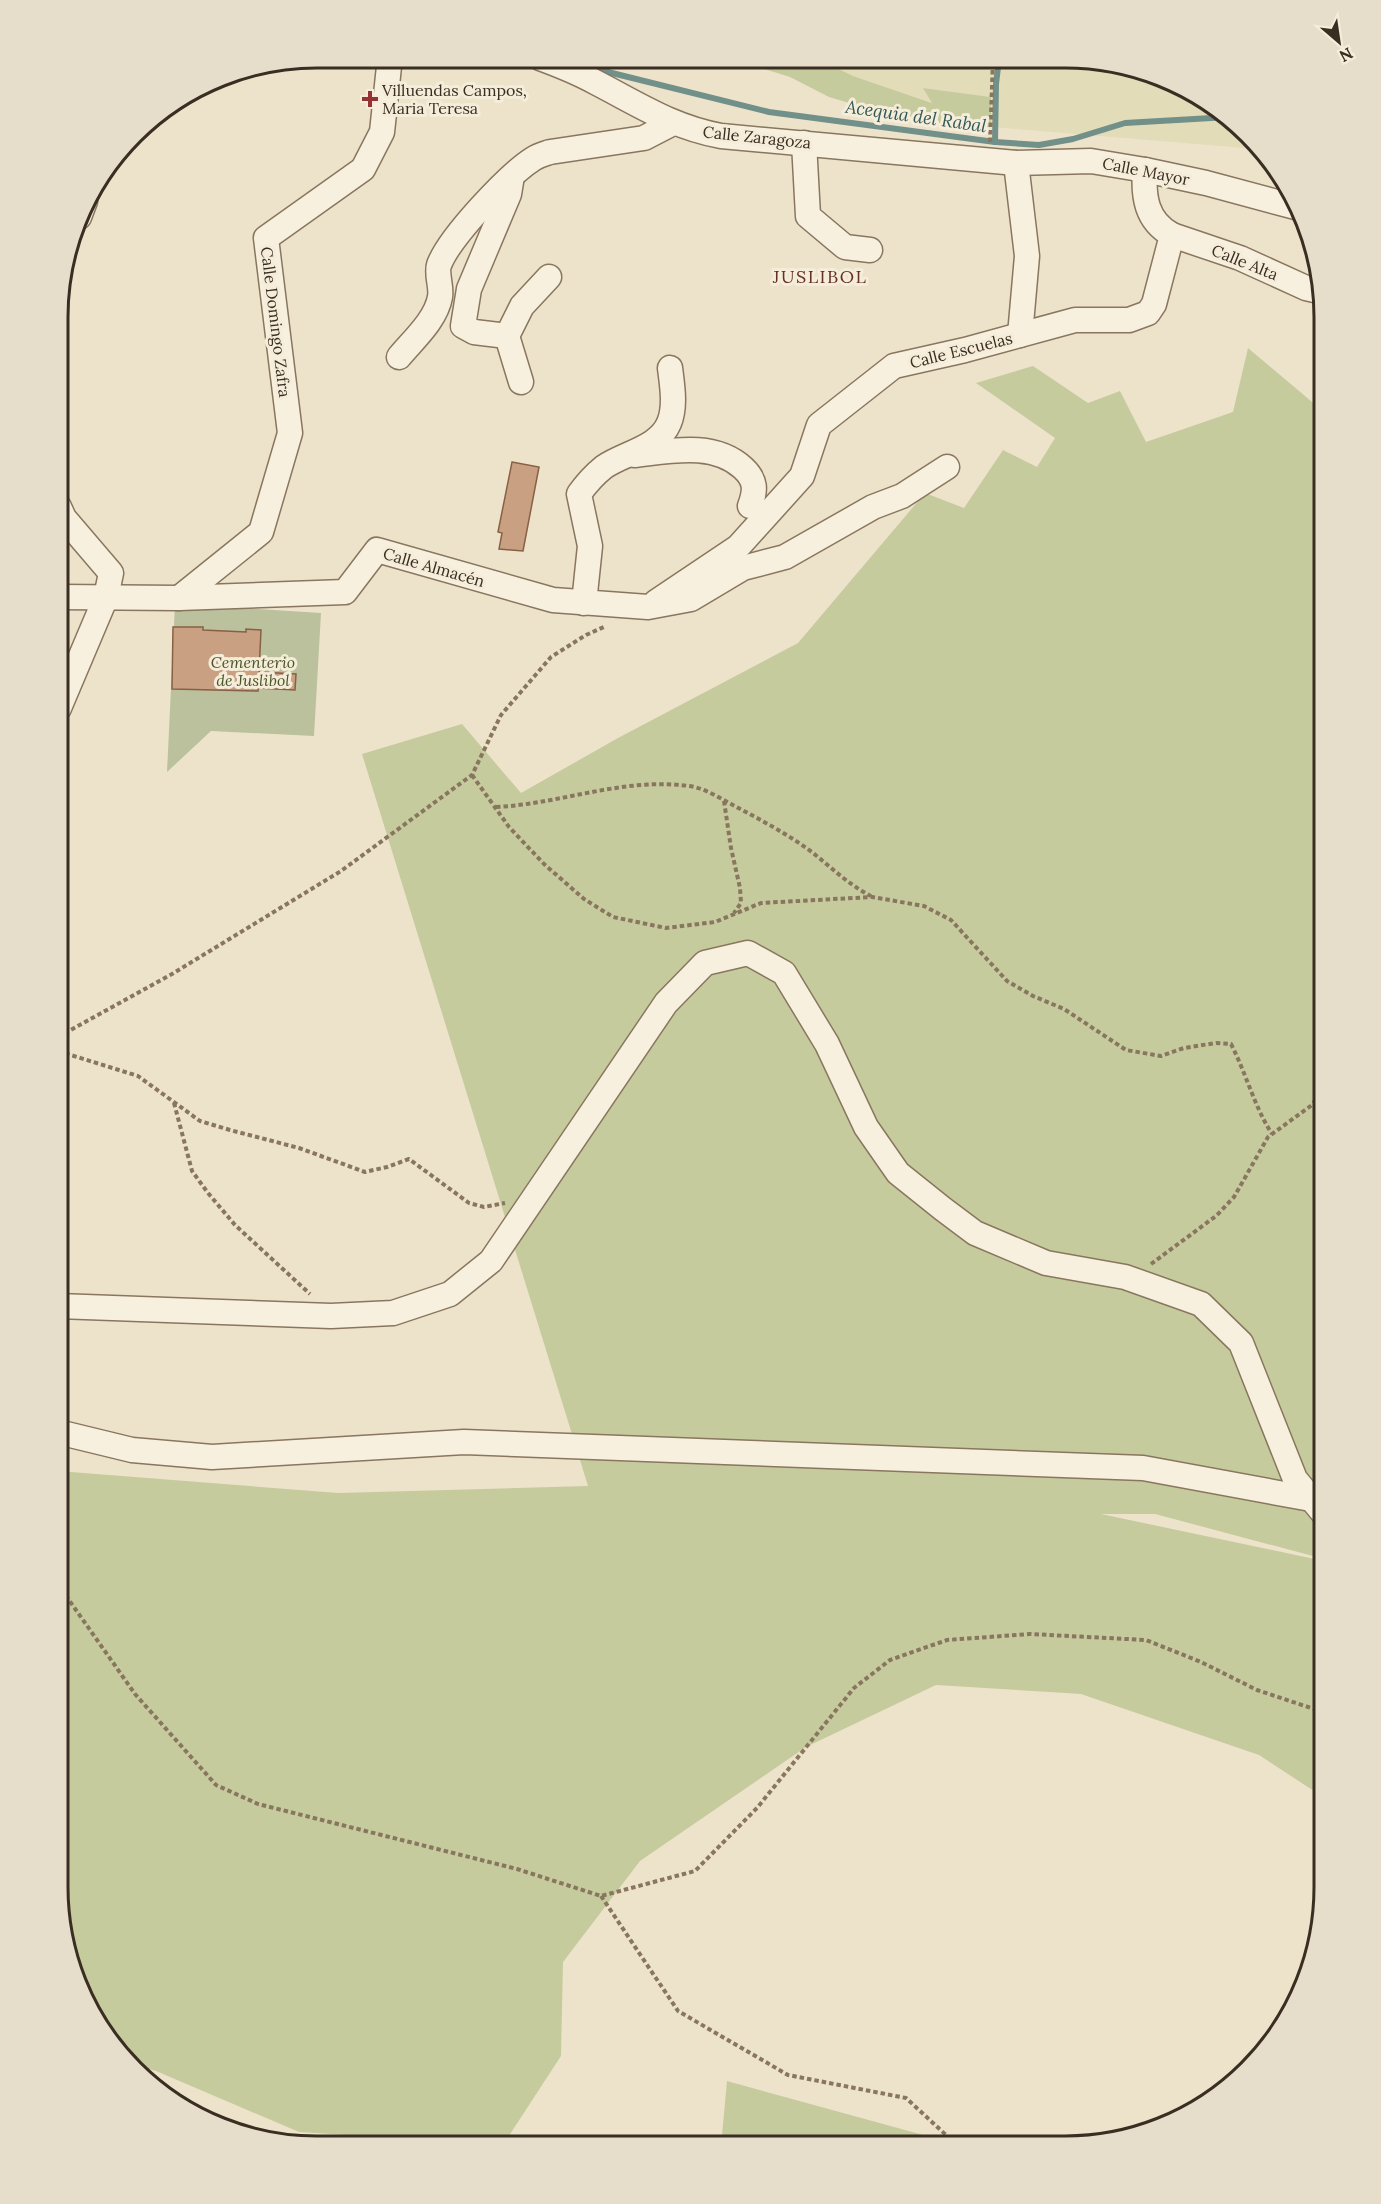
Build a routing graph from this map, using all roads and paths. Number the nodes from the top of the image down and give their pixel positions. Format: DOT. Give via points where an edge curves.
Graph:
graph roads {
  1 [pos="389,68"];
  2 [pos="567,68"];
  3 [pos="993,68"];
  4 [pos="673,123"];
  5 [pos="990,134"];
  6 [pos="804,143"];
  7 [pos="989,160"];
  8 [pos="1016,163"];
  9 [pos="1145,170"];
  10 [pos="512,178"];
  11 [pos="1287,205"];
  12 [pos="1172,235"];
  13 [pos="870,250"];
  14 [pos="549,277"];
  15 [pos="1312,289"];
  16 [pos="1020,335"];
  17 [pos="507,336"];
  18 [pos="399,357"];
  19 [pos="670,368"];
  20 [pos="521,382"];
  21 [pos="626,456"];
  22 [pos="947,467"];
  23 [pos="750,506"];
  24 [pos="68,523"];
  25 [pos="68,597"];
  26 [pos="106,597"];
  27 [pos="179,598"];
  28 [pos="584,603"];
  29 [pos="648,607"];
  30 [pos="607,626"];
  31 [pos="68,687"];
  32 [pos="472,775"];
  33 [pos="724,800"];
  34 [pos="495,807"];
  35 [pos="872,897"];
  36 [pos="734,914"];
  37 [pos="68,1031"];
  38 [pos="68,1054"];
  39 [pos="173,1102"];
  40 [pos="1314,1102"];
  41 [pos="1272,1134"];
  42 [pos="534,1198"];
  43 [pos="1136,1281"];
  44 [pos="68,1305"];
  45 [pos="331,1316"];
  46 [pos="68,1434"];
  47 [pos="1314,1502"];
  48 [pos="1314,1505"];
  49 [pos="68,1599"];
  50 [pos="1314,1709"];
  51 [pos="601,1896"];
  52 [pos="947,2136"];
  1 -- 27 [label="street, Calle Domingo Zafra" via="382,132 363,169 266,238 290,433 261,532"];
  2 -- 4 [label="street, Calle Zaragoza"];
  3 -- 5 [label="path"];
  4 -- 6 [label="street, Calle Zaragoza" via="721,136"];
  4 -- 10 [label="street" via="645,138 541,155"];
  6 -- 7 [label="street, Calle Zaragoza"];
  6 -- 13 [label="street" via="807,216 845,247"];
  7 -- 8 [label="street, Calle Mayor"];
  8 -- 9 [label="street, Calle Mayor" via="1090,160"];
  8 -- 16 [label="street" via="1027,256"];
  9 -- 11 [label="street, Calle Mayor"];
  9 -- 12 [label="street" via="1143,191 1147,205 1155,221"];
  10 -- 17 [label="street" via="469,289 463,326 474,332"];
  10 -- 18 [label="street" via="465,226 438,267 441,297 437,308"];
  12 -- 15 [label="street, Calle Alta" via="1240,258"];
  12 -- 16 [label="street, Calle Escuelas" via="1154,304 1148,313 1129,320 1075,320"];
  14 -- 17 [label="street" via="522,306"];
  16 -- 29 [label="street, Calle Escuelas" via="894,366 819,425 802,476 738,547"];
  17 -- 20 [label="street"];
  19 -- 21 [label="street" via="670,423 662,434"];
  21 -- 23 [label="street" via="681,450 713,452 736,461 751,475 755,485"];
  21 -- 28 [label="street" via="605,466 579,494 590,546"];
  22 -- 29 [label="street, Calle Almacén" via="902,496 873,507 785,557 742,568 691,599"];
  24 -- 26 [label="street" via="111,573"];
  25 -- 26 [label="street, Calle Almacén"];
  26 -- 27 [label="street, Calle Almacén"];
  26 -- 31 [label="street"];
  27 -- 28 [label="street, Calle Almacén" via="345,592 377,550 553,600"];
  28 -- 29 [label="street, Calle Almacén"];
  30 -- 32 [label="path" via="551,657 501,715"];
  32 -- 34 [label="path"];
  32 -- 37 [label="path" via="341,871 172,974"];
  33 -- 34 [label="path" via="692,786 640,785"];
  33 -- 35 [label="path" via="797,842"];
  33 -- 36 [label="path" via="740,888 741,903"];
  34 -- 36 [label="path" via="544,864 584,899 613,917 666,928 702,925"];
  35 -- 36 [label="path" via="761,903"];
  35 -- 41 [label="path" via="924,906 951,920 1007,981 1064,1009 1126,1050 1161,1056 1184,1048 1231,1044"];
  38 -- 39 [label="path" via="138,1076"];
  39 -- 42 [label="path" via="200,1121 299,1148 365,1172 409,1158 469,1203 484,1208"];
  39 -- 45 [label="path" via="192,1171 208,1193 236,1226 321,1302"];
  40 -- 41 [label="path"];
  41 -- 43 [label="path" via="1234,1197"];
  42 -- 43 [label="street" via="666,1003 705,963 748,953 784,974 826,1044 866,1127 898,1173 975,1233 1046,1263"];
  42 -- 45 [label="street" via="491,1261 450,1294 393,1313"];
  43 -- 47 [label="street" via="1201,1304 1241,1343 1295,1479"];
  44 -- 45 [label="street"];
  46 -- 48 [label="street" via="132,1450 212,1457 464,1442 1143,1468"];
  49 -- 51 [label="path" via="135,1694 216,1785 258,1804 517,1869"];
  50 -- 51 [label="path" via="1257,1690 1146,1640 1030,1634 947,1640 890,1660 854,1689 756,1808 695,1871"];
  51 -- 52 [label="path" via="678,2011 788,2075 906,2098"];
}
